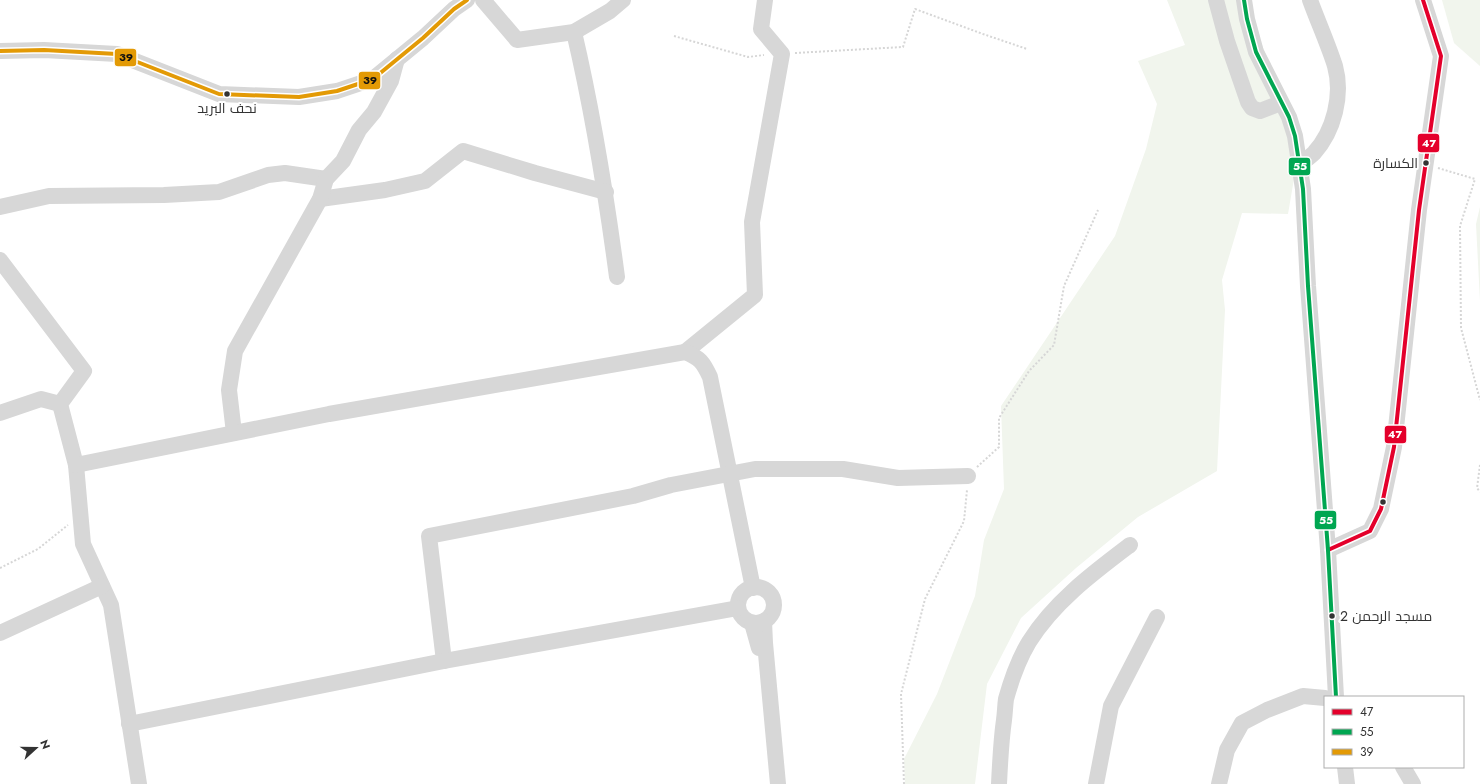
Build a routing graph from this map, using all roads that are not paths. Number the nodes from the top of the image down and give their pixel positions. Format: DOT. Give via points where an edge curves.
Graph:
graph roads {
  1 [pos="467,0"];
  2 [pos="483,0"];
  3 [pos="623,0"];
  4 [pos="765,0"];
  5 [pos="1216,0"];
  6 [pos="1244,0"];
  7 [pos="1310,0"];
  8 [pos="1423,0"];
  9 [pos="574,32"];
  10 [pos="0,51"];
  11 [pos="398,59"];
  12 [pos="1281,103"];
  13 [pos="1300,165"];
  14 [pos="326,179"];
  15 [pos="606,192"];
  16 [pos="320,199"];
  17 [pos="0,207"];
  18 [pos="0,260"];
  19 [pos="616,277"];
  20 [pos="685,352"];
  21 [pos="60,404"];
  22 [pos="0,414"];
  23 [pos="234,433"];
  24 [pos="76,465"];
  25 [pos="729,474"];
  26 [pos="968,476"];
  27 [pos="1130,545"];
  28 [pos="1328,550"];
  29 [pos="102,586"];
  30 [pos="753,588"];
  31 [pos="738,608"];
  32 [pos="1157,617"];
  33 [pos="758,622"];
  34 [pos="0,633"];
  35 [pos="765,643"];
  36 [pos="444,661"];
  37 [pos="1336,696"];
  38 [pos="1324,698"];
  39 [pos="129,724"];
  40 [pos="1345,768"];
  41 [pos="1404,768"];
  42 [pos="139,784"];
  43 [pos="771,784"];
  44 [pos="778,784"];
  45 [pos="786,784"];
  46 [pos="998,784"];
  47 [pos="1096,784"];
  48 [pos="1218,784"];
  49 [pos="1347,784"];
  50 [pos="1412,784"];
  1 -- 11 [label="street"];
  2 -- 9 [label="street" via="517,40"];
  3 -- 9 [label="street" via="610,11"];
  4 -- 20 [label="street" via="761,29 782,54 752,222 755,295"];
  5 -- 12 [label="street" via="1226,41 1248,102 1252,108 1260,111"];
  6 -- 12 [label="street" via="1256,52"];
  7 -- 13 [label="street" via="1335,68 1337,106 1326,137 1314,153"];
  8 -- 28 [label="street" via="1441,56 1418,218 1394,447 1381,509 1370,530"];
  9 -- 15 [label="street"];
  10 -- 11 [label="street" via="44,50 117,54 219,94 299,96 337,91 373,79"];
  11 -- 14 [label="street" via="391,80 374,112 359,130 343,161"];
  12 -- 13 [label="street" via="1295,136"];
  13 -- 28 [label="street"];
  14 -- 16 [label="street"];
  14 -- 17 [label="street" via="285,174 268,175 219,192 50,196"];
  15 -- 16 [label="street" via="463,151 425,181 385,190"];
  15 -- 19 [label="street"];
  16 -- 23 [label="street" via="235,351 228,390"];
  18 -- 21 [label="street" via="84,371"];
  20 -- 23 [label="street"];
  20 -- 25 [label="street" via="698,358 705,365 710,377"];
  21 -- 22 [label="street" via="41,399"];
  21 -- 24 [label="street"];
  23 -- 24 [label="street"];
  24 -- 29 [label="street" via="83,544"];
  25 -- 26 [label="street" via="755,468 843,469 898,478"];
  25 -- 30 [label="street"];
  25 -- 36 [label="street" via="671,485 633,496 429,536"];
  27 -- 46 [label="street" via="1071,593 1029,642 1006,699"];
  28 -- 37 [label="street"];
  29 -- 34 [label="street"];
  29 -- 39 [label="street" via="111,605"];
  30 -- 31 [label="street" via="740,597"];
  30 -- 33 [label="street" via="764,589 773,601 773,612"];
  31 -- 33 [label="street" via="743,617"];
  31 -- 36 [label="street"];
  32 -- 47 [label="street" via="1111,706"];
  33 -- 35 [label="street"];
  33 -- 43 [label="street"];
  35 -- 44 [label="street"];
  35 -- 45 [label="street" via="777,693"];
  36 -- 39 [label="street"];
  38 -- 48 [label="street" via="1302,696 1266,710 1242,723 1227,750"];
  39 -- 42 [label="street"];
  40 -- 49 [label="street"];
  41 -- 50 [label="street"];
}
